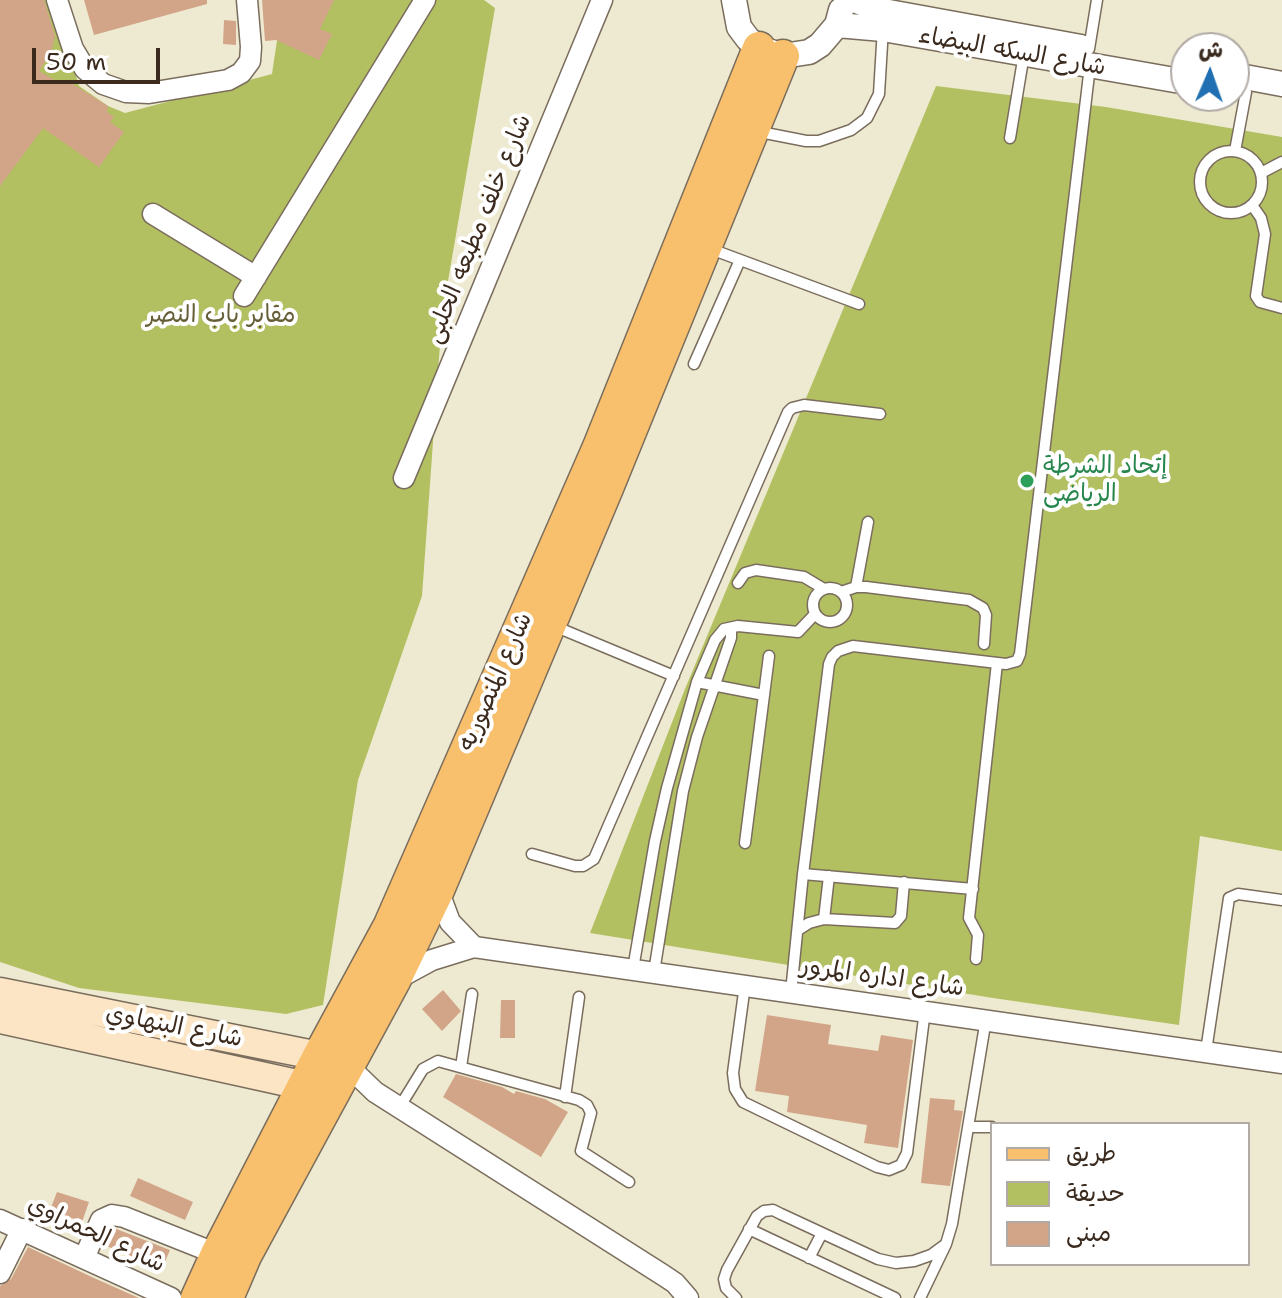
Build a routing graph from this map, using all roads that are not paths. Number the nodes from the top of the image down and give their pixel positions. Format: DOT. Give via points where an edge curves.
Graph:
graph roads {
  1 [pos="57,0"];
  2 [pos="247,0"];
  3 [pos="425,0"];
  4 [pos="602,0"];
  5 [pos="734,0"];
  6 [pos="841,0"];
  7 [pos="854,0"];
  8 [pos="1097,0"];
  9 [pos="883,20"];
  10 [pos="837,25"];
  11 [pos="771,52"];
  12 [pos="1024,54"];
  13 [pos="1089,57"];
  14 [pos="1170,65"];
  15 [pos="1170,78"];
  16 [pos="1282,84"];
  17 [pos="1250,85"];
  18 [pos="1250,90"];
  19 [pos="1282,99"];
  20 [pos="1237,112"];
  21 [pos="742,127"];
  22 [pos="1010,138"];
  23 [pos="1235,151"];
  24 [pos="1282,162"];
  25 [pos="1261,173"];
  26 [pos="1252,205"];
  27 [pos="153,214"];
  28 [pos="695,243"];
  29 [pos="740,260"];
  30 [pos="256,277"];
  31 [pos="244,296"];
  32 [pos="859,304"];
  33 [pos="1282,308"];
  34 [pos="694,364"];
  35 [pos="880,414"];
  36 [pos="404,478"];
  37 [pos="868,522"];
  38 [pos="738,583"];
  39 [pos="856,587"];
  40 [pos="824,589"];
  41 [pos="841,592"];
  42 [pos="815,614"];
  43 [pos="537,619"];
  44 [pos="731,628"];
  45 [pos="984,644"];
  46 [pos="769,656"];
  47 [pos="997,663"];
  48 [pos="674,676"];
  49 [pos="697,682"];
  50 [pos="715,685"];
  51 [pos="764,695"];
  52 [pos="745,843"];
  53 [pos="532,854"];
  54 [pos="803,874"];
  55 [pos="829,876"];
  56 [pos="904,882"];
  57 [pos="973,889"];
  58 [pos="438,890"];
  59 [pos="1282,900"];
  60 [pos="824,919"];
  61 [pos="798,930"];
  62 [pos="403,931"];
  63 [pos="474,947"];
  64 [pos="976,959"];
  65 [pos="644,970"];
  66 [pos="394,981"];
  67 [pos="745,985"];
  68 [pos="0,992"];
  69 [pos="791,992"];
  70 [pos="472,994"];
  71 [pos="579,997"];
  72 [pos="925,1010"];
  73 [pos="0,1019"];
  74 [pos="986,1019"];
  75 [pos="1206,1051"];
  76 [pos="1282,1063"];
  77 [pos="461,1067"];
  78 [pos="326,1075"];
  79 [pos="565,1097"];
  80 [pos="399,1108"];
  81 [pos="969,1127"];
  82 [pos="990,1127"];
  83 [pos="629,1182"];
  84 [pos="0,1220"];
  85 [pos="22,1229"];
  86 [pos="749,1229"];
  87 [pos="822,1233"];
  88 [pos="946,1244"];
  89 [pos="217,1254"];
  90 [pos="84,1258"];
  91 [pos="809,1258"];
  92 [pos="0,1273"];
  93 [pos="171,1298"];
  94 [pos="197,1298"];
  95 [pos="227,1298"];
  96 [pos="675,1298"];
  97 [pos="688,1298"];
  98 [pos="736,1298"];
  99 [pos="895,1298"];
  100 [pos="920,1298"];
  1 -- 2 [label="street" via="85,69 103,84 149,93 228,80 241,73 250,61"];
  3 -- 30 [label="street"];
  4 -- 36 [label="street, شارع خلف مطبعه الحلبى"];
  5 -- 11 [label="street" via="739,27"];
  6 -- 10 [label="street"];
  7 -- 9 [label="street, شارع السكه البيضاء"];
  8 -- 13 [label="lane"];
  9 -- 10 [label="street, شارع السكه البيضاء"];
  9 -- 12 [label="street, شارع السكه البيضاء"];
  9 -- 13 [label="street, شارع السكه البيضاء"];
  9 -- 21 [label="lane" via="879,94 867,118 819,141"];
  10 -- 11 [label="street" via="809,52"];
  11 -- 21 [label="main road, شارع المنصوريه"];
  12 -- 13 [label="street, شارع السكه البيضاء"];
  12 -- 22 [label="lane"];
  13 -- 14 [label="street, شارع السكه البيضاء"];
  13 -- 15 [label="street, شارع السكه البيضاء"];
  13 -- 47 [label="lane" via="1020,654 1011,664"];
  16 -- 17 [label="street"];
  18 -- 19 [label="street"];
  20 -- 23 [label="lane"];
  21 -- 28 [label="main road, شارع المنصوريه"];
  23 -- 25 [label="lane" via="1255,162"];
  23 -- 26 [label="lane" via="1213,156 1199,186 1210,206 1220,212 1232,214"];
  24 -- 25 [label="lane"];
  25 -- 26 [label="lane" via="1259,195"];
  26 -- 33 [label="lane" via="1265,234 1256,296"];
  27 -- 30 [label="street"];
  28 -- 29 [label="lane"];
  28 -- 43 [label="main road, شارع المنصوريه" via="599,447"];
  29 -- 32 [label="lane"];
  29 -- 34 [label="lane"];
  30 -- 31 [label="street"];
  35 -- 48 [label="lane" via="804,405 788,412"];
  37 -- 39 [label="lane"];
  38 -- 40 [label="lane" via="745,573 756,570 804,577"];
  39 -- 41 [label="lane"];
  39 -- 45 [label="lane" via="977,603 986,615"];
  40 -- 41 [label="lane"];
  40 -- 42 [label="lane" via="814,599"];
  41 -- 42 [label="lane" via="847,605 841,618 827,622"];
  42 -- 44 [label="lane" via="798,632"];
  43 -- 48 [label="lane"];
  43 -- 58 [label="main road, شارع المنصوريه"];
  43 -- 62 [label="main road, شارع المنصوريه"];
  44 -- 49 [label="lane" via="715,640"];
  44 -- 50 [label="lane"];
  46 -- 51 [label="lane"];
  47 -- 54 [label="lane" via="853,646 832,657"];
  47 -- 57 [label="lane"];
  48 -- 53 [label="lane" via="594,859 575,866"];
  49 -- 50 [label="lane"];
  49 -- 65 [label="lane" via="655,841"];
  50 -- 51 [label="lane"];
  50 -- 65 [label="lane" via="683,791"];
  51 -- 52 [label="lane"];
  54 -- 55 [label="lane"];
  54 -- 61 [label="lane"];
  55 -- 56 [label="lane"];
  55 -- 60 [label="lane"];
  56 -- 57 [label="lane"];
  56 -- 60 [label="lane" via="901,916 895,923"];
  57 -- 64 [label="lane" via="969,918 978,935"];
  58 -- 62 [label="main road, شارع المنصوريه"];
  58 -- 63 [label="street" via="450,922"];
  59 -- 75 [label="lane" via="1238,894 1229,898"];
  60 -- 61 [label="lane"];
  61 -- 69 [label="lane"];
  62 -- 66 [label="main road, شارع المنصوريه"];
  62 -- 78 [label="main road, شارع المنصوريه"];
  63 -- 65 [label="street, شارع اداره المرور"];
  63 -- 66 [label="street, شارع اداره المرور" via="432,960"];
  65 -- 67 [label="street, شارع اداره المرور"];
  66 -- 78 [label="main road, شارع المنصوريه"];
  67 -- 69 [label="street, شارع اداره المرور"];
  67 -- 72 [label="lane" via="733,1073 743,1102 889,1170 901,1165 907,1153"];
  68 -- 78 [label="main road, شارع البنهاوي"];
  69 -- 72 [label="street, شارع اداره المرور"];
  70 -- 77 [label="lane"];
  71 -- 79 [label="lane"];
  72 -- 74 [label="street, شارع اداره المرور"];
  73 -- 78 [label="main road, شارع البنهاوي"];
  74 -- 75 [label="street, شارع اداره المرور"];
  74 -- 81 [label="lane"];
  75 -- 76 [label="street, شارع اداره المرور"];
  77 -- 79 [label="lane"];
  77 -- 80 [label="lane" via="429,1063"];
  78 -- 80 [label="street" via="375,1092"];
  78 -- 89 [label="main road, شارع المنصوريه"];
  78 -- 95 [label="main road, شارع المنصوريه"];
  78 -- 96 [label="street"];
  79 -- 83 [label="lane" via="587,1105 591,1113 580,1147 583,1154"];
  80 -- 97 [label="street" via="663,1275"];
  81 -- 82 [label="lane"];
  81 -- 88 [label="lane"];
  84 -- 85 [label="street, شارع الحمراوي"];
  85 -- 90 [label="street, شارع الحمراوي"];
  85 -- 92 [label="street"];
  86 -- 87 [label="lane" via="757,1216 773,1210"];
  86 -- 91 [label="lane"];
  86 -- 98 [label="lane" via="724,1279"];
  87 -- 88 [label="lane" via="896,1263 931,1255"];
  87 -- 91 [label="lane"];
  88 -- 100 [label="lane"];
  89 -- 90 [label="street" via="112,1215 101,1220"];
  89 -- 94 [label="main road, شارع المنصوريه"];
  90 -- 93 [label="street, شارع الحمراوي"];
  91 -- 99 [label="lane"];
}
